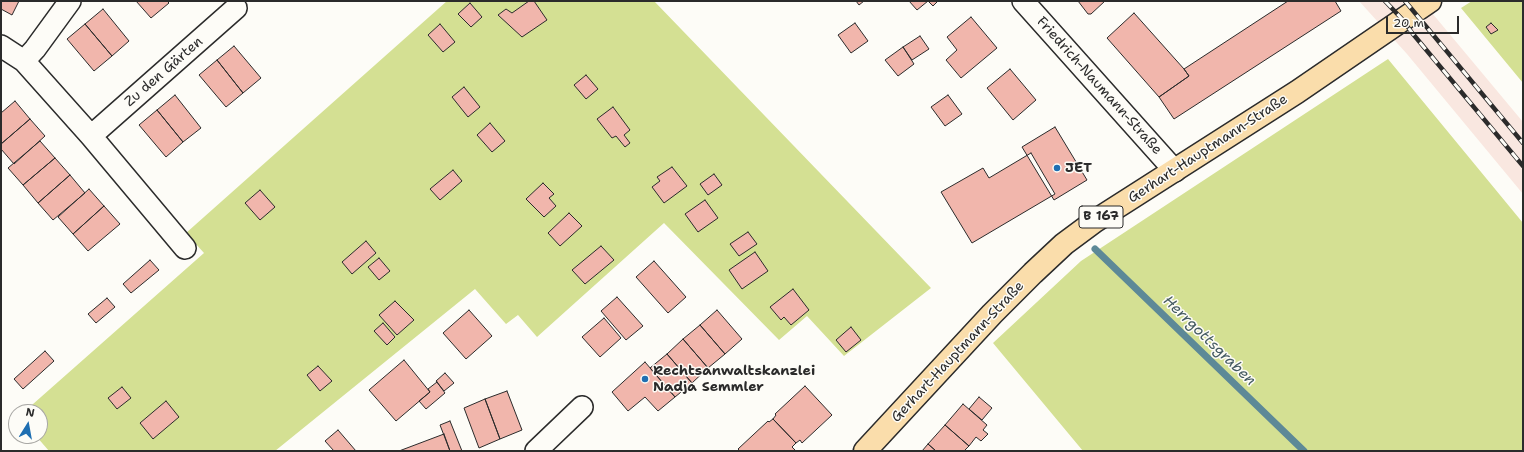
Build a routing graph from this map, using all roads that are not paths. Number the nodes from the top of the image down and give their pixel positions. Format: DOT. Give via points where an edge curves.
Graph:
graph roads {
  1 [pos="70,1"];
  2 [pos="1023,1"];
  3 [pos="1430,1"];
  4 [pos="236,8"];
  5 [pos="1,46"];
  6 [pos="24,61"];
  7 [pos="91,136"];
  8 [pos="1175,171"];
  9 [pos="185,248"];
  10 [pos="582,407"];
  11 [pos="536,451"];
  12 [pos="865,451"];
  1 -- 6 [label="street"];
  2 -- 8 [label="street, Friedrich-Naumann-Straße"];
  3 -- 8 [label="main road, Gerhart-Hauptmann-Straße / B 167"];
  4 -- 7 [label="street, Zu den Gärten"];
  5 -- 6 [label="street"];
  6 -- 7 [label="street"];
  7 -- 9 [label="street"];
  8 -- 12 [label="main road, Gerhart-Hauptmann-Straße / B 167" via="1095,221 1064,244 992,314"];
  10 -- 11 [label="street"];
}
